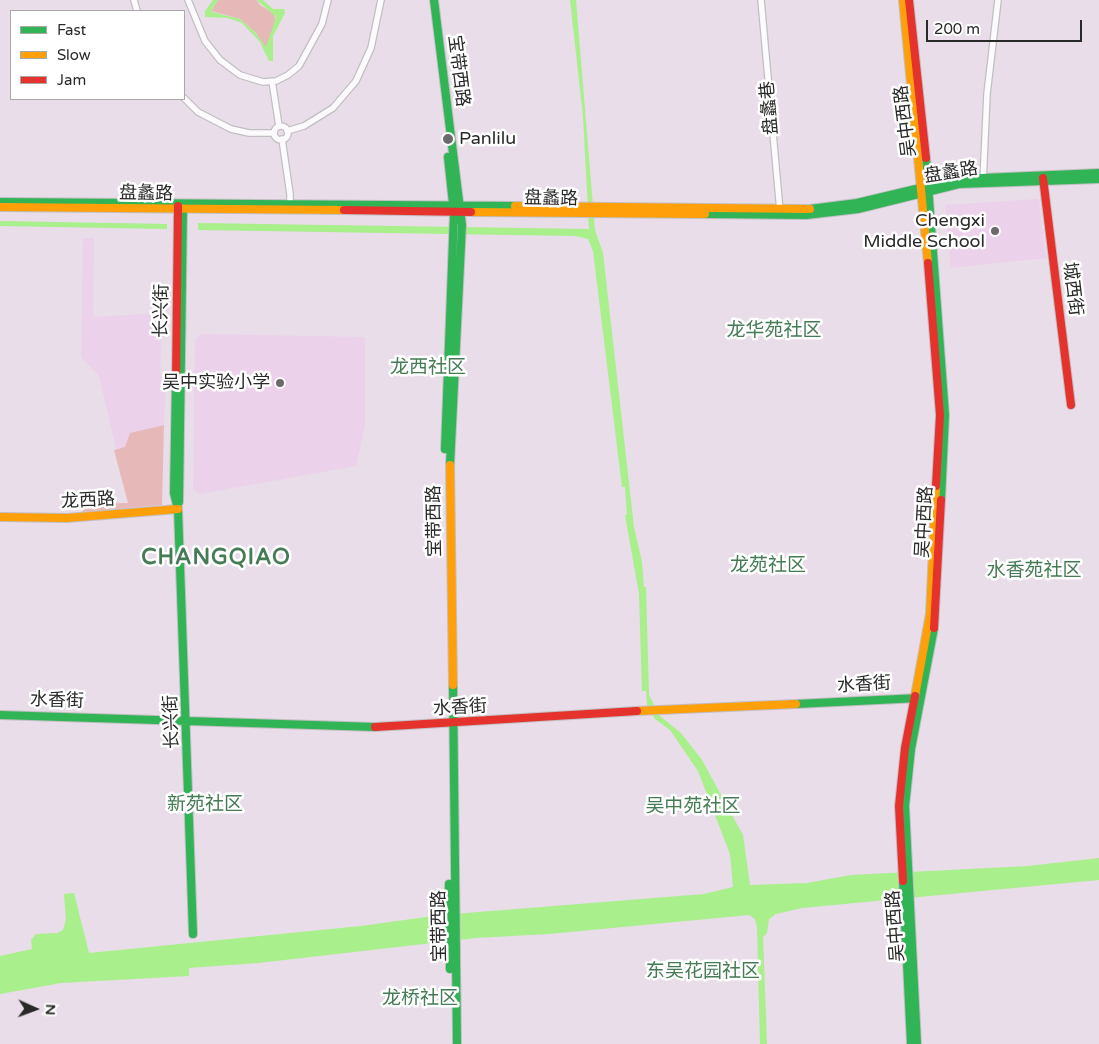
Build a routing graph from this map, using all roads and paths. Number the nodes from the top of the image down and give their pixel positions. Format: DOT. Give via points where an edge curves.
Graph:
graph roads {
  1 [pos="188,0"];
  2 [pos="328,0"];
  3 [pos="381,0"];
  4 [pos="428,0"];
  5 [pos="434,0"];
  6 [pos="761,0"];
  7 [pos="903,0"];
  8 [pos="908,0"];
  9 [pos="998,2"];
  10 [pos="272,81"];
  11 [pos="185,99"];
  12 [pos="279,126"];
  13 [pos="287,130"];
  14 [pos="274,133"];
  15 [pos="282,139"];
  16 [pos="1099,173"];
  17 [pos="1043,179"];
  18 [pos="1099,179"];
  19 [pos="983,180"];
  20 [pos="926,189"];
  21 [pos="0,202"];
  22 [pos="0,207"];
  23 [pos="180,207"];
  24 [pos="290,208"];
  25 [pos="458,210"];
  26 [pos="780,212"];
  27 [pos="1071,405"];
  28 [pos="178,509"];
  29 [pos="0,517"];
  30 [pos="918,698"];
  31 [pos="0,715"];
  32 [pos="187,720"];
  33 [pos="449,724"];
  34 [pos="907,901"];
  35 [pos="193,934"];
  36 [pos="452,944"];
  37 [pos="451,1044"];
  38 [pos="457,1044"];
  39 [pos="911,1044"];
  40 [pos="917,1044"];
  1 -- 10 [label="street" via="206,41 220,60 242,76"];
  2 -- 10 [label="street" via="322,24 307,55 288,75"];
  3 -- 13 [label="street" via="371,48 356,81 333,108 304,126"];
  4 -- 25 [label="main road, 宝带西路"];
  5 -- 25 [label="main road, 宝带西路"];
  6 -- 26 [label="street, 盘蠡巷"];
  7 -- 20 [label="main road, 吴中西路"];
  8 -- 20 [label="main road, 吴中西路"];
  9 -- 19 [label="street" via="987,94"];
  10 -- 12 [label="street"];
  11 -- 14 [label="street" via="198,112 231,129"];
  12 -- 13 [label="street"];
  12 -- 14 [label="street"];
  13 -- 15 [label="street"];
  14 -- 15 [label="street"];
  15 -- 24 [label="street"];
  16 -- 17 [label="main road, 盘蠡路"];
  17 -- 18 [label="main road, 盘蠡路"];
  17 -- 19 [label="main road, 盘蠡路"];
  17 -- 27 [label="main road, 城西街"];
  19 -- 20 [label="main road, 盘蠡路"];
  20 -- 26 [label="main road, 盘蠡路" via="836,212"];
  20 -- 30 [label="main road, 吴中西路" via="940,415 930,614"];
  21 -- 23 [label="main road, 盘蠡路"];
  22 -- 23 [label="main road, 盘蠡路"];
  23 -- 24 [label="main road, 盘蠡路"];
  23 -- 28 [label="main road, 长兴街"];
  24 -- 25 [label="main road, 盘蠡路"];
  25 -- 26 [label="main road, 盘蠡路"];
  25 -- 33 [label="main road, 宝带西路" via="450,464"];
  28 -- 29 [label="main road, 龙西路" via="67,518"];
  28 -- 32 [label="main road, 长兴街"];
  30 -- 33 [label="main road, 水香街" via="649,710"];
  30 -- 34 [label="main road, 吴中西路" via="906,792 904,869"];
  31 -- 32 [label="main road, 水香街"];
  32 -- 33 [label="main road, 水香街" via="358,728"];
  32 -- 35 [label="main road, 长兴街"];
  33 -- 36 [label="main road, 宝带西路"];
  34 -- 39 [label="main road, 吴中西路"];
  34 -- 40 [label="main road, 吴中西路"];
  36 -- 37 [label="main road, 宝带西路"];
  36 -- 38 [label="main road, 宝带西路"];
}
